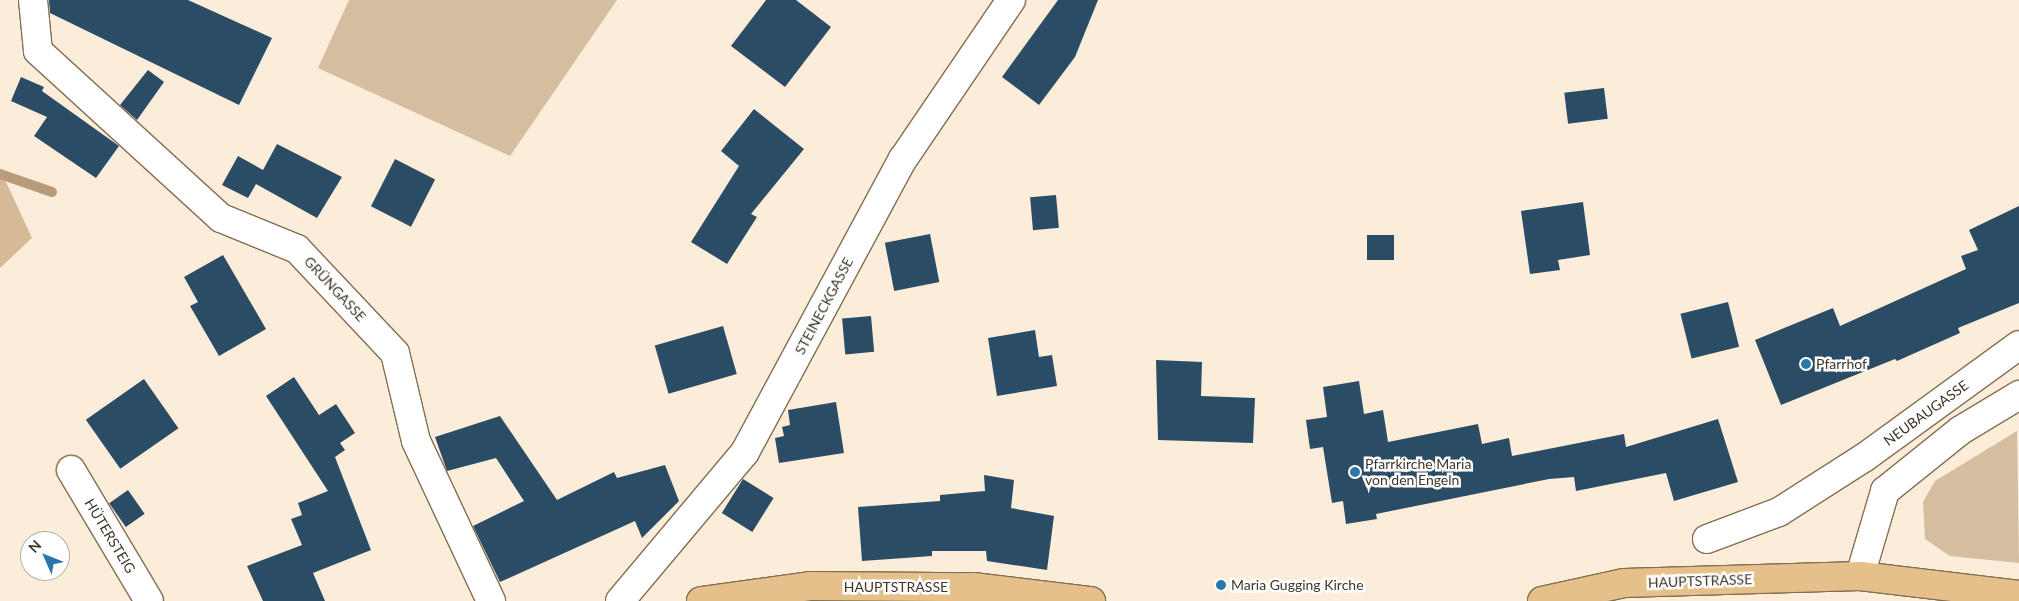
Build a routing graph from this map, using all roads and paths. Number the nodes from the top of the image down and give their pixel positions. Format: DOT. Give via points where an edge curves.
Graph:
graph roads {
  1 [pos="32,0"];
  2 [pos="1011,0"];
  3 [pos="2019,345"];
  4 [pos="2019,395"];
  5 [pos="1864,457"];
  6 [pos="71,470"];
  7 [pos="1885,491"];
  8 [pos="1707,539"];
  9 [pos="1860,576"];
  10 [pos="2019,595"];
  11 [pos="149,601"];
  12 [pos="491,601"];
  13 [pos="620,601"];
  14 [pos="701,601"];
  15 [pos="1091,601"];
  16 [pos="1542,601"];
  1 -- 12 [label="street, GRÜNGASSE" via="38,51 221,218 297,249 395,353 416,441"];
  2 -- 13 [label="street, STEINECKGASSE" via="903,159 745,452"];
  3 -- 5 [label="street, NEUBAUGASSE"];
  4 -- 7 [label="street" via="1961,430"];
  5 -- 7 [label="street"];
  5 -- 8 [label="street, NEUBAUGASSE" via="1779,512"];
  6 -- 11 [label="street, HÜTERSTEIG"];
  7 -- 9 [label="street"];
  9 -- 10 [label="main road, HAUPTSTRASSE"];
  9 -- 16 [label="main road, HAUPTSTRASSE" via="1624,583"];
  14 -- 15 [label="main road, HAUPTSTRASSE" via="810,586 973,587"];
}
